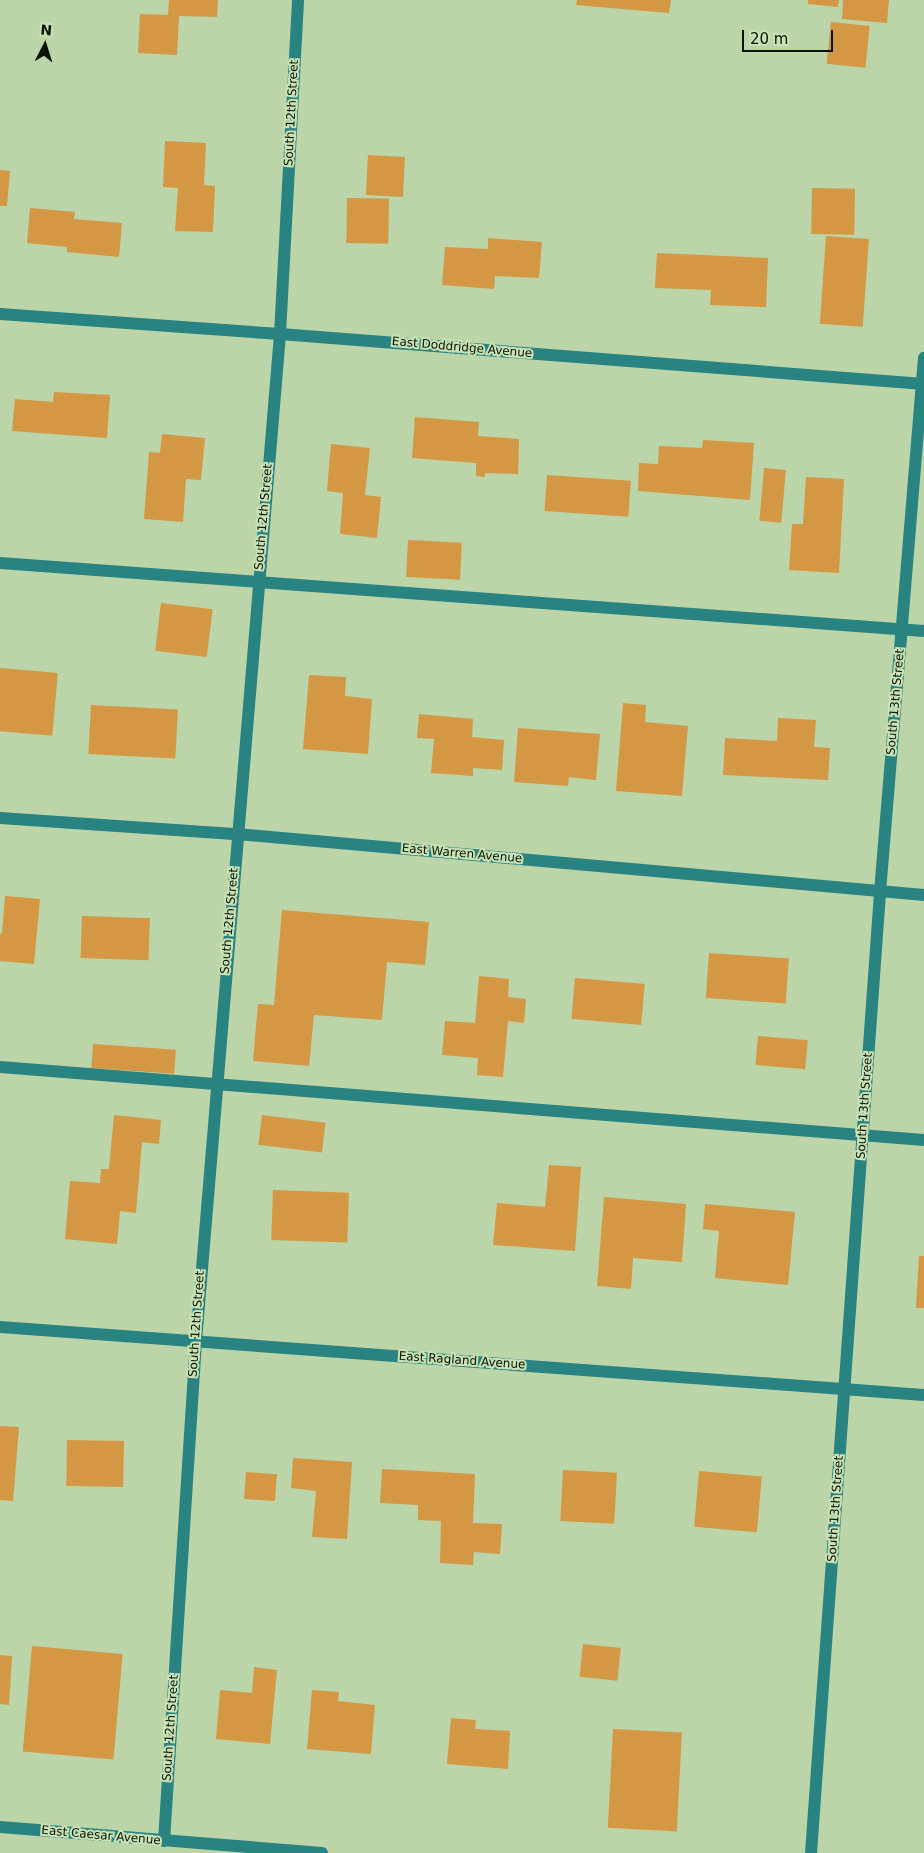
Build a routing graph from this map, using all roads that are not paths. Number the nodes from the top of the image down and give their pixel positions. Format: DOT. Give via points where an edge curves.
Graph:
graph roads {
  1 [pos="298,0"];
  2 [pos="0,314"];
  3 [pos="280,334"];
  4 [pos="924,358"];
  5 [pos="923,384"];
  6 [pos="0,563"];
  7 [pos="259,580"];
  8 [pos="902,630"];
  9 [pos="924,631"];
  10 [pos="0,818"];
  11 [pos="237,834"];
  12 [pos="880,892"];
  13 [pos="924,894"];
  14 [pos="0,1067"];
  15 [pos="217,1084"];
  16 [pos="862,1135"];
  17 [pos="924,1140"];
  18 [pos="0,1328"];
  19 [pos="196,1341"];
  20 [pos="844,1389"];
  21 [pos="924,1395"];
  22 [pos="0,1827"];
  23 [pos="164,1841"];
  24 [pos="322,1853"];
  25 [pos="811,1853"];
  1 -- 3 [label="street, South 12th Street"];
  2 -- 3 [label="street, East Doddridge Avenue"];
  3 -- 5 [label="street, East Doddridge Avenue"];
  3 -- 7 [label="street, South 12th Street"];
  4 -- 5 [label="street, South 13th Street"];
  5 -- 8 [label="street, South 13th Street"];
  6 -- 7 [label="street"];
  7 -- 8 [label="street"];
  7 -- 11 [label="street, South 12th Street"];
  8 -- 9 [label="street"];
  8 -- 12 [label="street, South 13th Street"];
  10 -- 11 [label="street, East Warren Avenue"];
  11 -- 12 [label="street, East Warren Avenue"];
  11 -- 15 [label="street, South 12th Street"];
  12 -- 13 [label="street, East Warren Avenue"];
  12 -- 16 [label="street, South 13th Street"];
  14 -- 15 [label="street"];
  15 -- 16 [label="street"];
  15 -- 19 [label="street, South 12th Street"];
  16 -- 17 [label="street"];
  16 -- 20 [label="street, South 13th Street"];
  18 -- 19 [label="street, East Ragland Avenue"];
  19 -- 20 [label="street, East Ragland Avenue"];
  19 -- 23 [label="street, South 12th Street"];
  20 -- 21 [label="street, East Ragland Avenue"];
  20 -- 25 [label="street, South 13th Street"];
  22 -- 23 [label="street, East Caesar Avenue"];
  23 -- 24 [label="street, East Caesar Avenue"];
}
